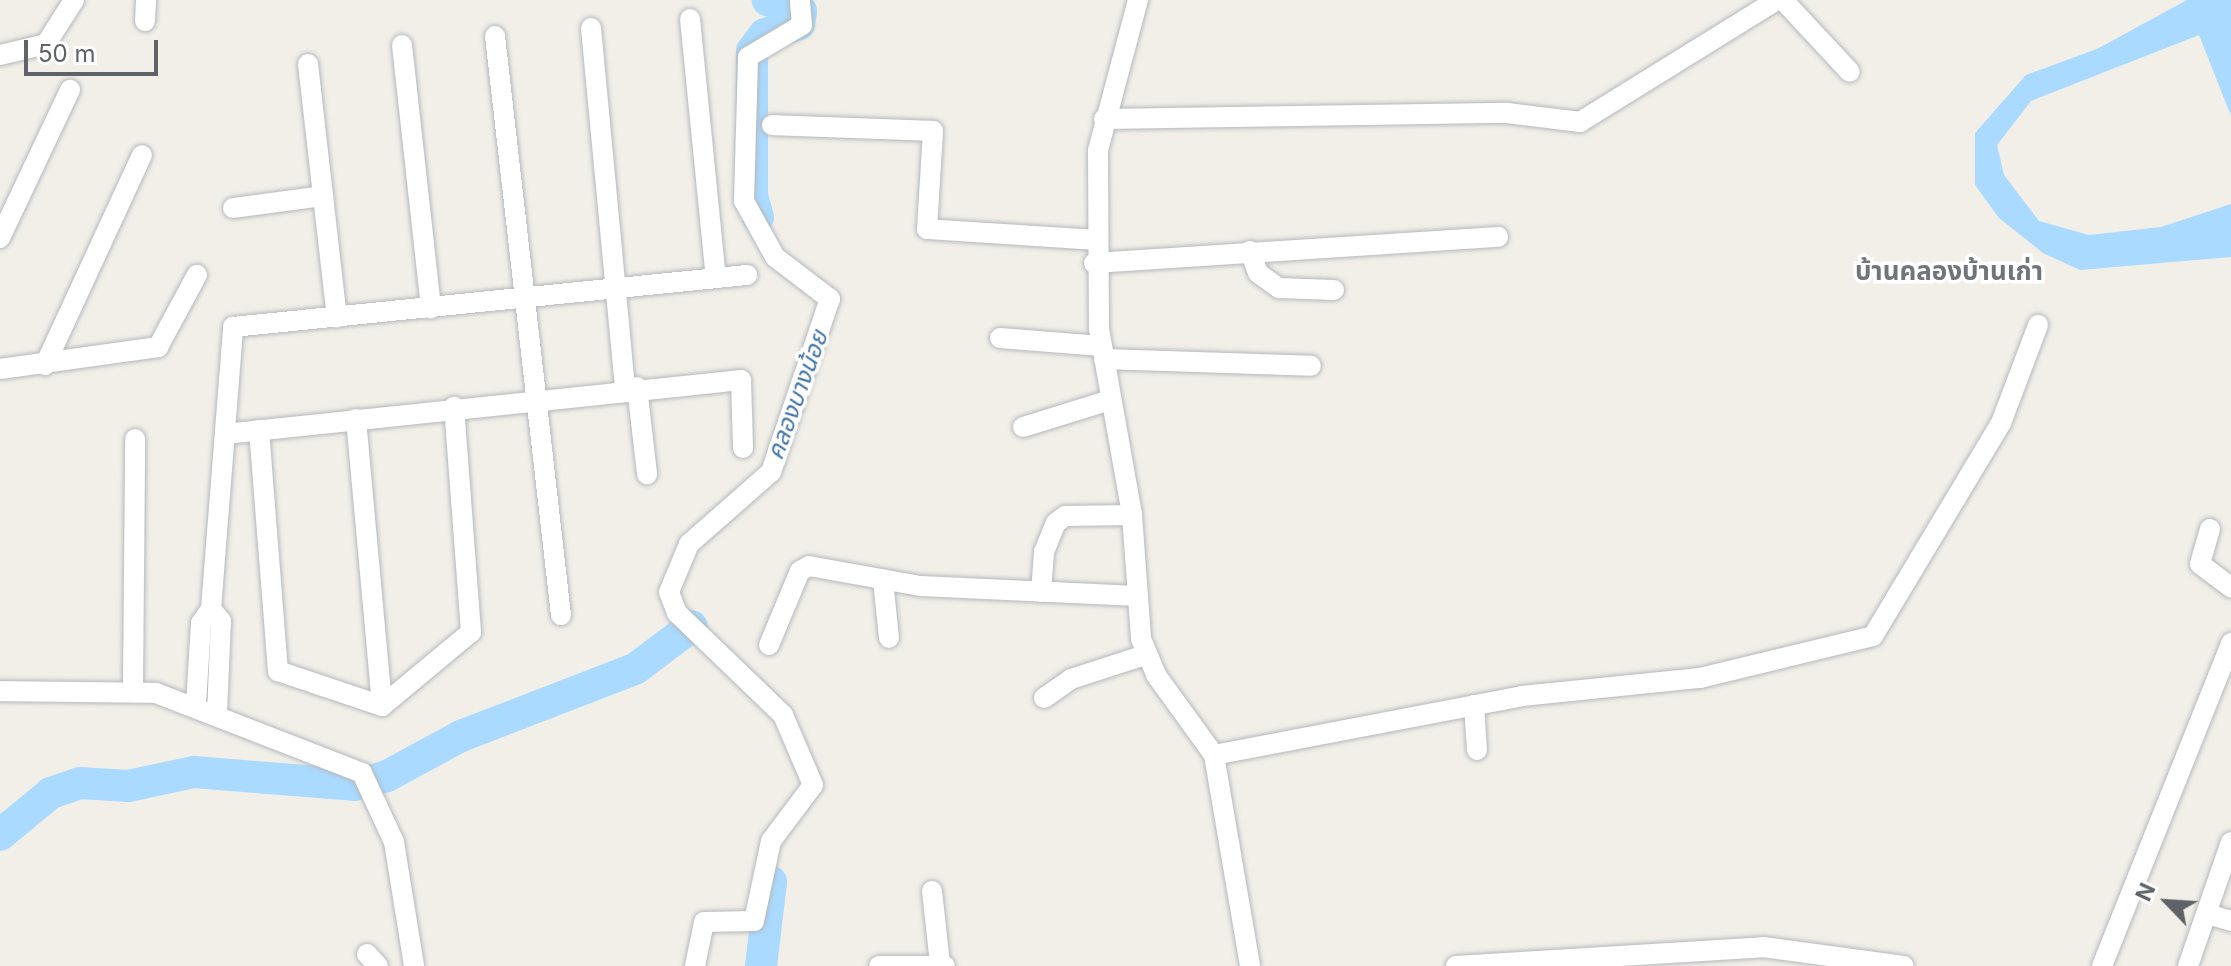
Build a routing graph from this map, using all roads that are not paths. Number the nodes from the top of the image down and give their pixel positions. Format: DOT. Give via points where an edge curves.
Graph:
graph roads {
  1 [pos="74,0"];
  2 [pos="800,0"];
  3 [pos="1138,0"];
  4 [pos="1780,0"];
  5 [pos="690,19"];
  6 [pos="591,28"];
  7 [pos="495,36"];
  8 [pos="402,45"];
  9 [pos="0,55"];
  10 [pos="308,64"];
  11 [pos="1850,72"];
  12 [pos="70,90"];
  13 [pos="1104,119"];
  14 [pos="772,125"];
  15 [pos="142,155"];
  16 [pos="323,196"];
  17 [pos="233,208"];
  18 [pos="1498,237"];
  19 [pos="0,238"];
  20 [pos="1095,240"];
  21 [pos="1250,251"];
  22 [pos="1094,263"];
  23 [pos="197,275"];
  24 [pos="747,275"];
  25 [pos="716,278"];
  26 [pos="616,290"];
  27 [pos="1334,290"];
  28 [pos="525,299"];
  29 [pos="431,308"];
  30 [pos="337,317"];
  31 [pos="2038,325"];
  32 [pos="1000,338"];
  33 [pos="1102,353"];
  34 [pos="45,365"];
  35 [pos="1311,366"];
  36 [pos="0,369"];
  37 [pos="631,388"];
  38 [pos="537,398"];
  39 [pos="1110,400"];
  40 [pos="454,407"];
  41 [pos="356,419"];
  42 [pos="1023,427"];
  43 [pos="259,430"];
  44 [pos="225,434"];
  45 [pos="135,439"];
  46 [pos="743,448"];
  47 [pos="647,474"];
  48 [pos="1132,515"];
  49 [pos="2210,529"];
  50 [pos="883,580"];
  51 [pos="2231,587"];
  52 [pos="1041,592"];
  53 [pos="1138,596"];
  54 [pos="211,609"];
  55 [pos="561,615"];
  56 [pos="889,638"];
  57 [pos="2231,643"];
  58 [pos="769,645"];
  59 [pos="1145,655"];
  60 [pos="133,688"];
  61 [pos="0,691"];
  62 [pos="1044,698"];
  63 [pos="196,705"];
  64 [pos="1474,705"];
  65 [pos="382,706"];
  66 [pos="217,713"];
  67 [pos="1477,750"];
  68 [pos="1214,755"];
  69 [pos="2231,842"];
  70 [pos="932,891"];
  71 [pos="2207,914"];
  72 [pos="2231,921"];
  73 [pos="942,965"];
  74 [pos="414,966"];
  75 [pos="695,966"];
  76 [pos="879,966"];
  77 [pos="1250,966"];
  78 [pos="1456,966"];
  79 [pos="1904,966"];
  80 [pos="2102,966"];
  81 [pos="2188,966"];
  1 -- 9 [label="street" via="46,44"];
  2 -- 75 [label="street" via="799,28 748,59 744,201 775,257 830,299 771,472 689,544 669,592 677,613 783,715 813,785 771,841 754,921 704,922"];
  3 -- 13 [label="street" via="1132,42"];
  4 -- 11 [label="street"];
  4 -- 13 [label="street" via="1580,122 1493,113"];
  5 -- 25 [label="street"];
  6 -- 26 [label="street"];
  7 -- 28 [label="street"];
  8 -- 29 [label="street"];
  10 -- 16 [label="street"];
  12 -- 19 [label="street"];
  13 -- 20 [label="street"];
  14 -- 20 [label="street" via="933,131 927,229"];
  15 -- 34 [label="street"];
  16 -- 17 [label="street"];
  16 -- 30 [label="street"];
  18 -- 21 [label="street"];
  20 -- 22 [label="street"];
  21 -- 22 [label="street"];
  21 -- 27 [label="street" via="1258,273 1279,288"];
  22 -- 33 [label="street"];
  23 -- 34 [label="street" via="158,347"];
  24 -- 25 [label="street"];
  25 -- 26 [label="street"];
  26 -- 28 [label="street"];
  26 -- 37 [label="street"];
  28 -- 29 [label="street"];
  28 -- 38 [label="street"];
  29 -- 30 [label="street"];
  30 -- 44 [label="street" via="233,327"];
  31 -- 64 [label="street" via="2001,423 1873,636 1700,678"];
  32 -- 33 [label="street"];
  33 -- 35 [label="street"];
  33 -- 39 [label="street"];
  34 -- 36 [label="street"];
  37 -- 38 [label="street"];
  37 -- 46 [label="street" via="741,380"];
  37 -- 47 [label="street"];
  38 -- 40 [label="street"];
  38 -- 55 [label="street"];
  39 -- 42 [label="street"];
  39 -- 48 [label="street"];
  40 -- 41 [label="street"];
  40 -- 65 [label="street" via="471,632"];
  41 -- 43 [label="street"];
  41 -- 65 [label="street"];
  43 -- 44 [label="street"];
  43 -- 65 [label="street" via="278,671"];
  44 -- 54 [label="street"];
  45 -- 60 [label="street"];
  48 -- 52 [label="street" via="1065,516 1056,523 1044,552"];
  48 -- 53 [label="street"];
  49 -- 51 [label="street" via="2200,564"];
  50 -- 52 [label="street"];
  50 -- 56 [label="street"];
  50 -- 58 [label="street" via="804,567"];
  52 -- 53 [label="street"];
  53 -- 59 [label="street"];
  54 -- 63 [label="street" via="201,623"];
  54 -- 66 [label="street" via="221,621"];
  57 -- 80 [label="street"];
  59 -- 62 [label="street" via="1071,679"];
  59 -- 68 [label="street"];
  60 -- 61 [label="street"];
  60 -- 63 [label="street"];
  63 -- 66 [label="street"];
  64 -- 67 [label="street"];
  64 -- 68 [label="street"];
  66 -- 74 [label="street" via="362,773 377,795 394,842"];
  68 -- 77 [label="street"];
  69 -- 71 [label="street"];
  70 -- 73 [label="street"];
  71 -- 72 [label="street"];
  71 -- 81 [label="street"];
  73 -- 76 [label="street"];
  78 -- 79 [label="street" via="1763,947"];
}
